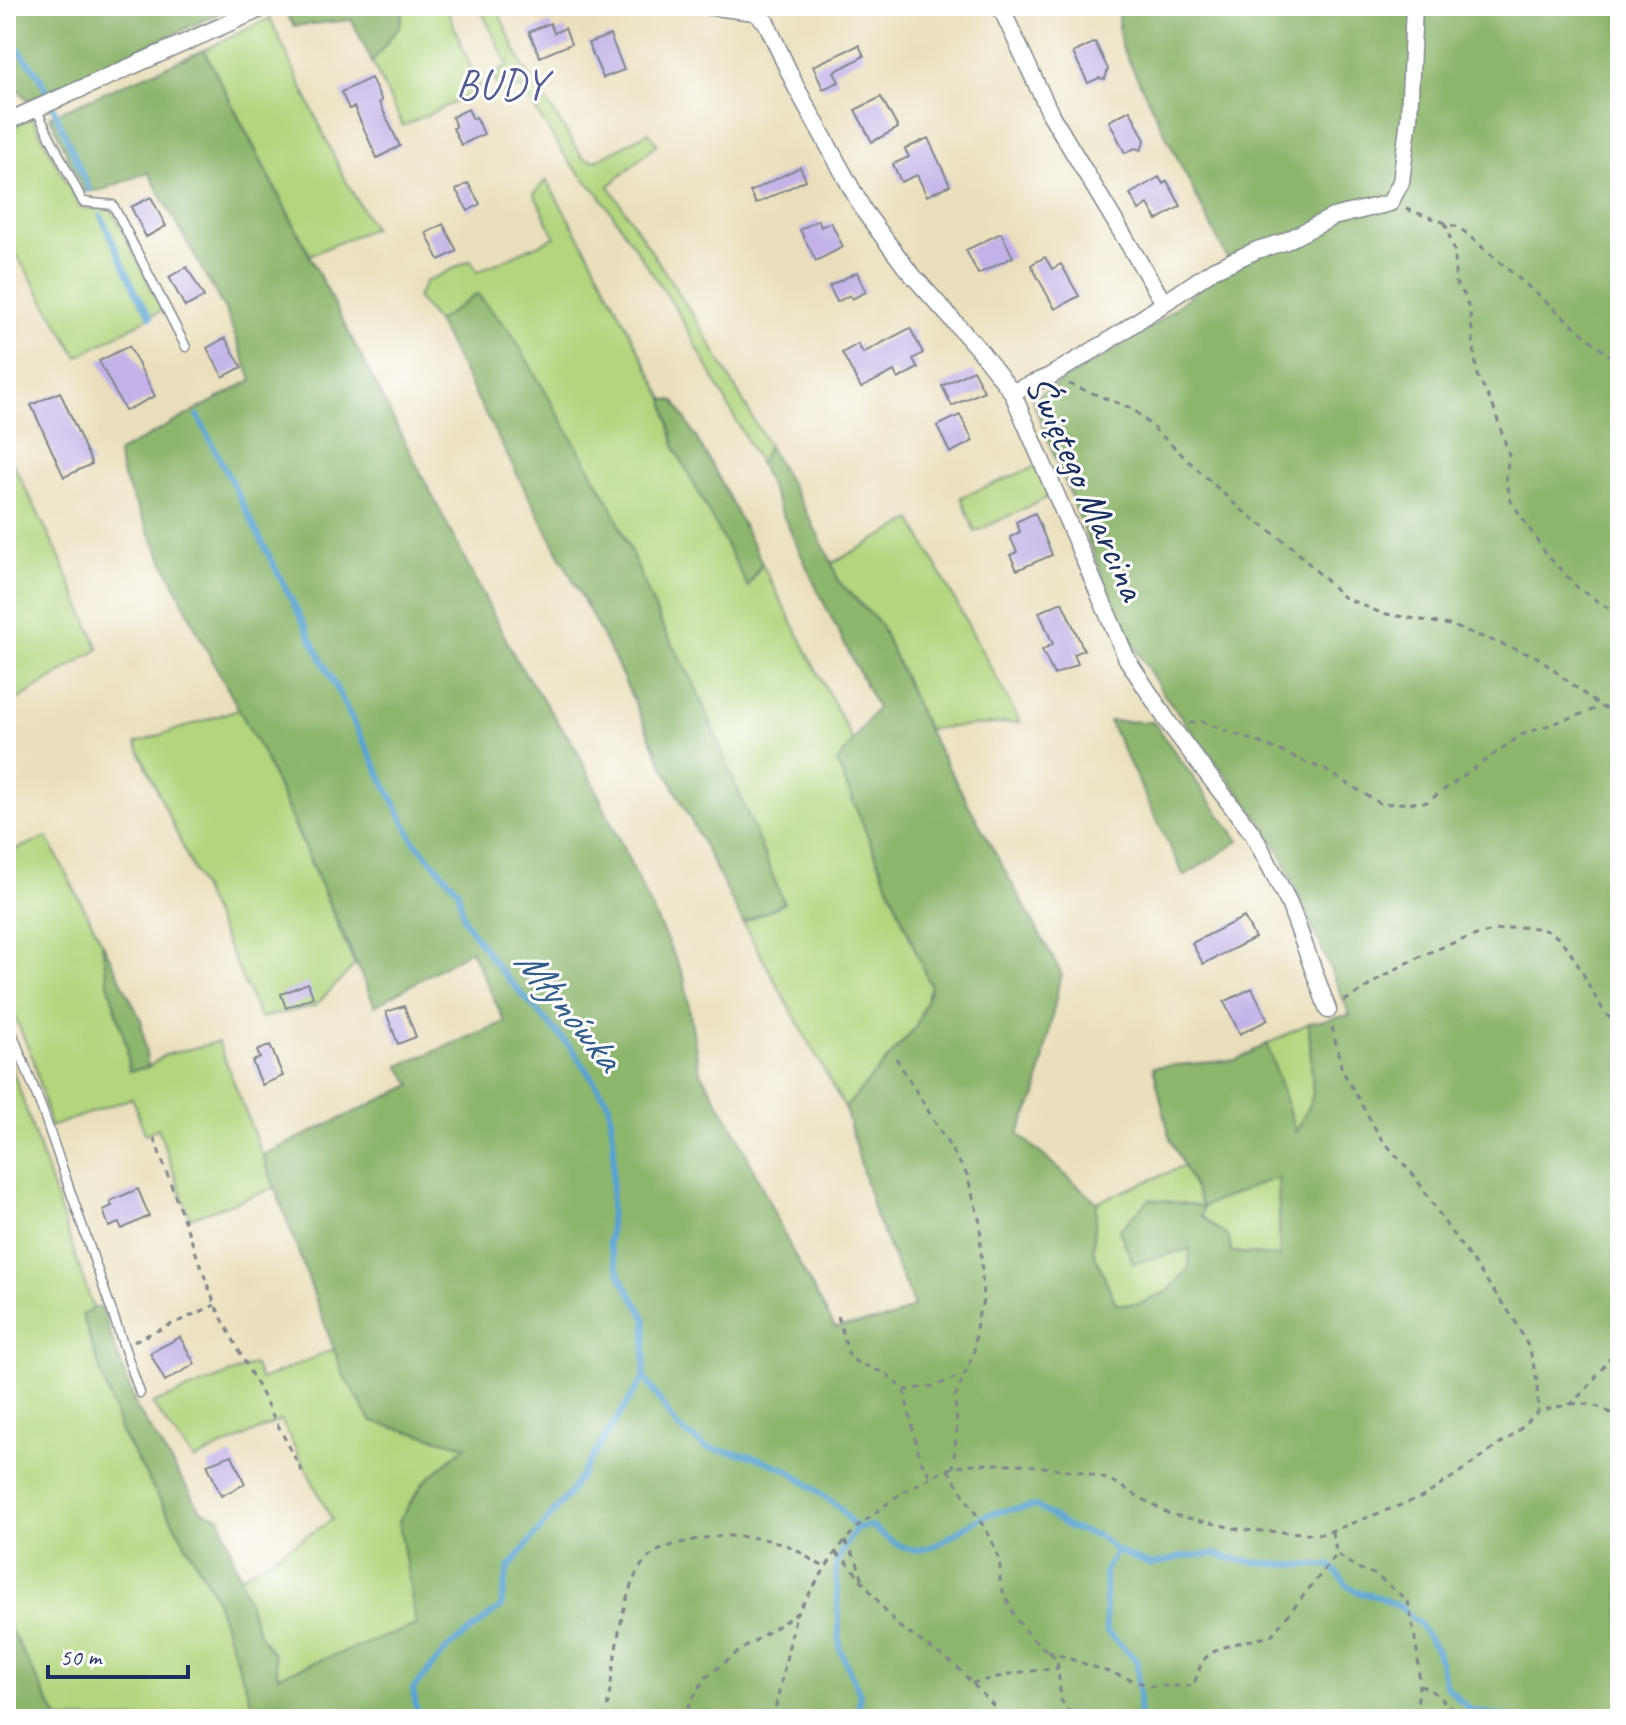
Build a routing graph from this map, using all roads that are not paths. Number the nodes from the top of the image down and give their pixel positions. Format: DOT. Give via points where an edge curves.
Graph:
graph roads {
  1 [pos="267,6"];
  2 [pos="706,6"];
  3 [pos="1000,6"];
  4 [pos="1414,6"];
  5 [pos="755,9"];
  6 [pos="37,108"];
  7 [pos="6,122"];
  8 [pos="1164,303"];
  9 [pos="186,347"];
  10 [pos="1012,392"];
  11 [pos="1328,1010"];
  12 [pos="6,1017"];
  13 [pos="140,1393"];
  1 -- 6 [label="street"];
  2 -- 5 [label="street, Świętego Marcina"];
  3 -- 8 [label="street" via="1051,115"];
  4 -- 8 [label="street" via="1409,118 1401,182 1390,203 1333,217 1257,250 1213,270"];
  5 -- 10 [label="street, Świętego Marcina" via="864,211"];
  6 -- 7 [label="street"];
  6 -- 9 [label="lane" via="83,202 113,205"];
  8 -- 10 [label="street" via="1050,376"];
  10 -- 11 [label="street, Świętego Marcina" via="1127,659 1253,834 1289,903"];
  12 -- 13 [label="lane"];
}
